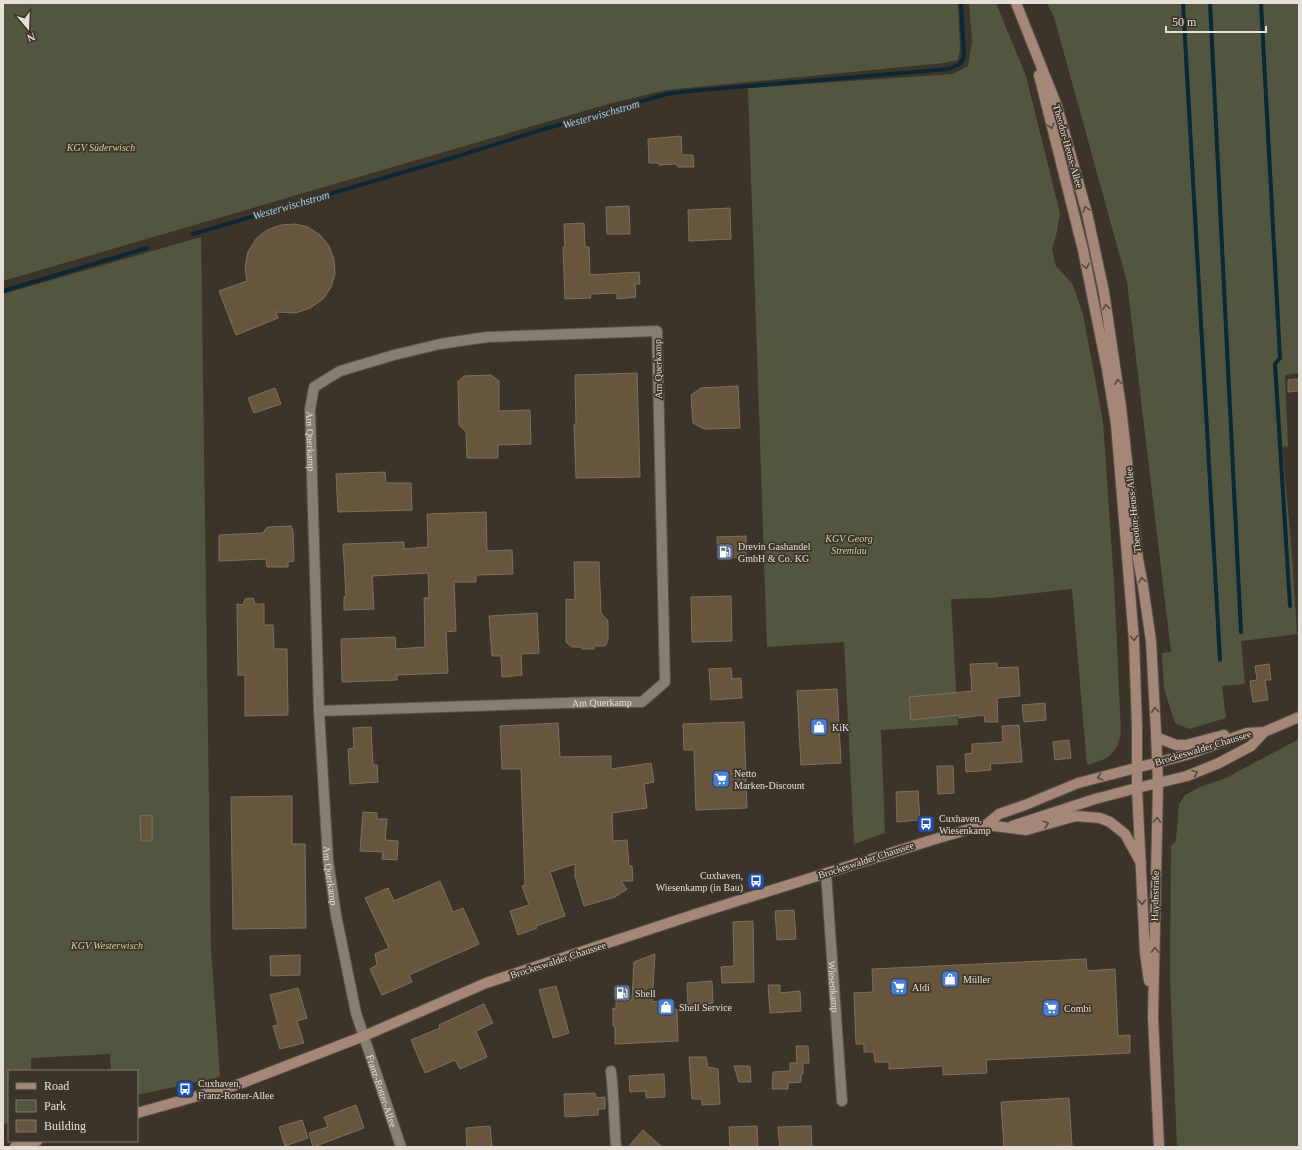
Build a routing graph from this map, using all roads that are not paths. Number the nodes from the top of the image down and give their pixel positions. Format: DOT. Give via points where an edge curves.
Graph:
graph roads {
  1 [pos="1016,3"];
  2 [pos="1033,47"];
  3 [pos="1095,247"];
  4 [pos="1083,250"];
  5 [pos="319,711"];
  6 [pos="1299,717"];
  7 [pos="1264,732"];
  8 [pos="1247,733"];
  9 [pos="1156,737"];
  10 [pos="1157,762"];
  11 [pos="1138,767"];
  12 [pos="1158,780"];
  13 [pos="1137,783"];
  14 [pos="986,825"];
  15 [pos="1008,827"];
  16 [pos="1141,863"];
  17 [pos="826,873"];
  18 [pos="1153,1017"];
  19 [pos="364,1036"];
  20 [pos="611,1071"];
  21 [pos="842,1101"];
  22 [pos="138,1113"];
  23 [pos="34,1142"];
  24 [pos="22,1146"];
  25 [pos="401,1147"];
  26 [pos="616,1147"];
  27 [pos="1159,1147"];
  1 -- 2 [label="street, Theodor-Heuss-Allee"];
  3 -- 2 [label="street, Theodor-Heuss-Allee, one-way" via="1057,106"];
  2 -- 4 [label="street, Theodor-Heuss-Allee, one-way"];
  3 -- 4 [label="street"];
  9 -- 3 [label="street, Theodor-Heuss-Allee, one-way" via="1151,641 1138,559 1121,407"];
  4 -- 11 [label="street, Theodor-Heuss-Allee, one-way" via="1116,424 1134,640"];
  5 -- 5 [label="street, Am Querkamp" via="310,409 314,387 340,371 440,344 487,337 657,331 665,682 642,702"];
  5 -- 19 [label="street, Am Querkamp" via="324,810 336,915 346,970"];
  6 -- 7 [label="street, Brockeswalder Chaussee"];
  7 -- 8 [label="street, Brockeswalder Chaussee"];
  12 -- 7 [label="street, Brockeswalder Chaussee, one-way" via="1187,776 1219,763 1251,746"];
  8 -- 9 [label="street" via="1237,731 1186,746"];
  8 -- 10 [label="street, Brockeswalder Chaussee" via="1186,755"];
  9 -- 10 [label="street, Theodor-Heuss-Allee"];
  10 -- 11 [label="street, Brockeswalder Chaussee"];
  10 -- 12 [label="street, Theodor-Heuss-Allee"];
  11 -- 13 [label="street, Theodor-Heuss-Allee"];
  11 -- 14 [label="street, Brockeswalder Chaussee, one-way" via="1078,783 999,814"];
  12 -- 13 [label="street, Brockeswalder Chaussee"];
  18 -- 12 [label="street, Haydnstraße, one-way"];
  13 -- 15 [label="street, Brockeswalder Chaussee" via="1095,800"];
  13 -- 16 [label="street, Haydnstraße"];
  14 -- 15 [label="street, Brockeswalder Chaussee"];
  14 -- 17 [label="street, Brockeswalder Chaussee"];
  15 -- 16 [label="street, one-way" via="1026,830 1076,816 1100,818 1110,822 1125,834"];
  16 -- 18 [label="street, Haydnstraße, one-way" via="1145,953"];
  17 -- 19 [label="street, Brockeswalder Chaussee" via="486,983"];
  17 -- 21 [label="street, Wiesenkamp"];
  18 -- 27 [label="street, Haydnstraße"];
  19 -- 22 [label="street, Brockeswalder Chaussee" via="238,1085"];
  19 -- 25 [label="street, Franz-Rotter-Allee"];
  20 -- 26 [label="street"];
  23 -- 24 [label="street"];
}
